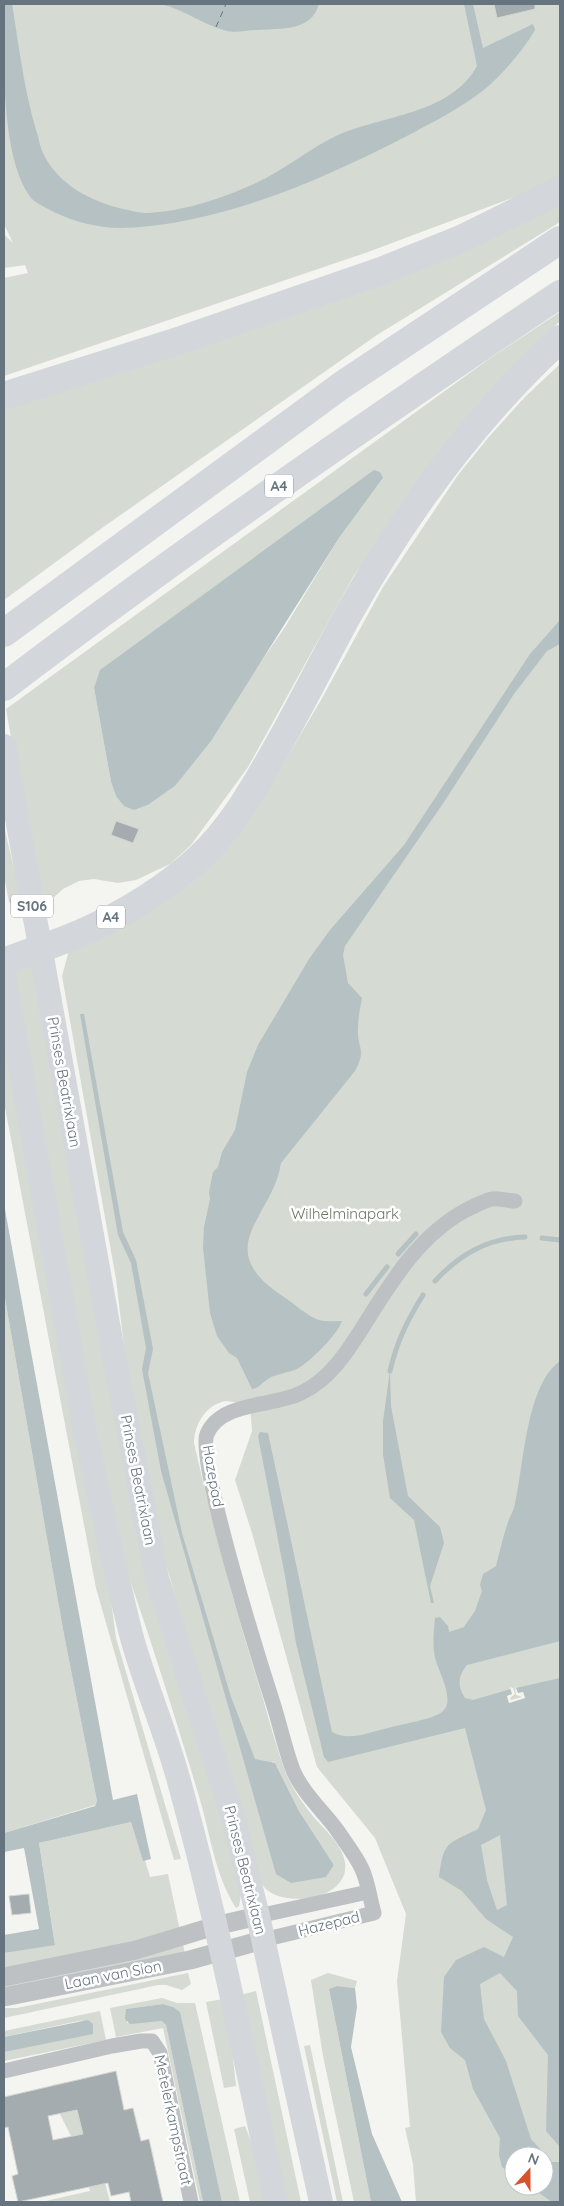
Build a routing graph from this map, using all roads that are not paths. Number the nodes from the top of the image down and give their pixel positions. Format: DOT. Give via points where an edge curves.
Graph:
graph roads {
  1 [pos="560,190"];
  2 [pos="560,240"];
  3 [pos="560,294"];
  4 [pos="560,338"];
  5 [pos="4,396"];
  6 [pos="4,632"];
  7 [pos="4,687"];
  8 [pos="5,755"];
  9 [pos="40,948"];
  10 [pos="4,962"];
  11 [pos="4,974"];
  12 [pos="515,1202"];
  13 [pos="368,1892"];
  14 [pos="258,1916"];
  15 [pos="215,1926"];
  16 [pos="263,1940"];
  17 [pos="222,1952"];
  18 [pos="4,1977"];
  19 [pos="4,1997"];
  20 [pos="4,2071"];
  21 [pos="191,2202"];
  22 [pos="276,2202"];
  23 [pos="321,2202"];
  1 -- 5 [label="highway" via="461,239 381,271 191,337"];
  2 -- 6 [label="highway" via="342,385"];
  3 -- 7 [label="highway, A4" via="362,427 198,543"];
  4 -- 9 [label="highway, A4" via="476,425 409,514 349,613 246,802 227,827 201,856 153,893 82,933"];
  8 -- 9 [label="main road, Prinses Beatrixlaan / S106"];
  9 -- 10 [label="highway, A4"];
  9 -- 14 [label="main road, Prinses Beatrixlaan" via="157,1578 234,1821"];
  11 -- 15 [label="main road" via="86,1437 132,1638 180,1783"];
  12 -- 13 [label="street, Hazepad" via="494,1199 482,1202 450,1218 423,1242 402,1266 346,1354 323,1380 301,1394 230,1411 216,1421 206,1435 212,1488 294,1772 362,1869"];
  13 -- 14 [label="street, Hazepad"];
  13 -- 16 [label="street, Hazepad" via="374,1914"];
  14 -- 15 [label="street, Laan van Sion"];
  14 -- 16 [label="main road, Prinses Beatrixlaan"];
  15 -- 17 [label="main road"];
  15 -- 18 [label="street, Laan van Sion" via="136,1950"];
  16 -- 17 [label="street, Laan van Sion"];
  16 -- 23 [label="main road, Prinses Beatrixlaan"];
  17 -- 19 [label="street, Laan van Sion"];
  17 -- 22 [label="main road"];
  20 -- 21 [label="street, Metelerkampstraat" via="112,2046 152,2041 160,2053"];
}
